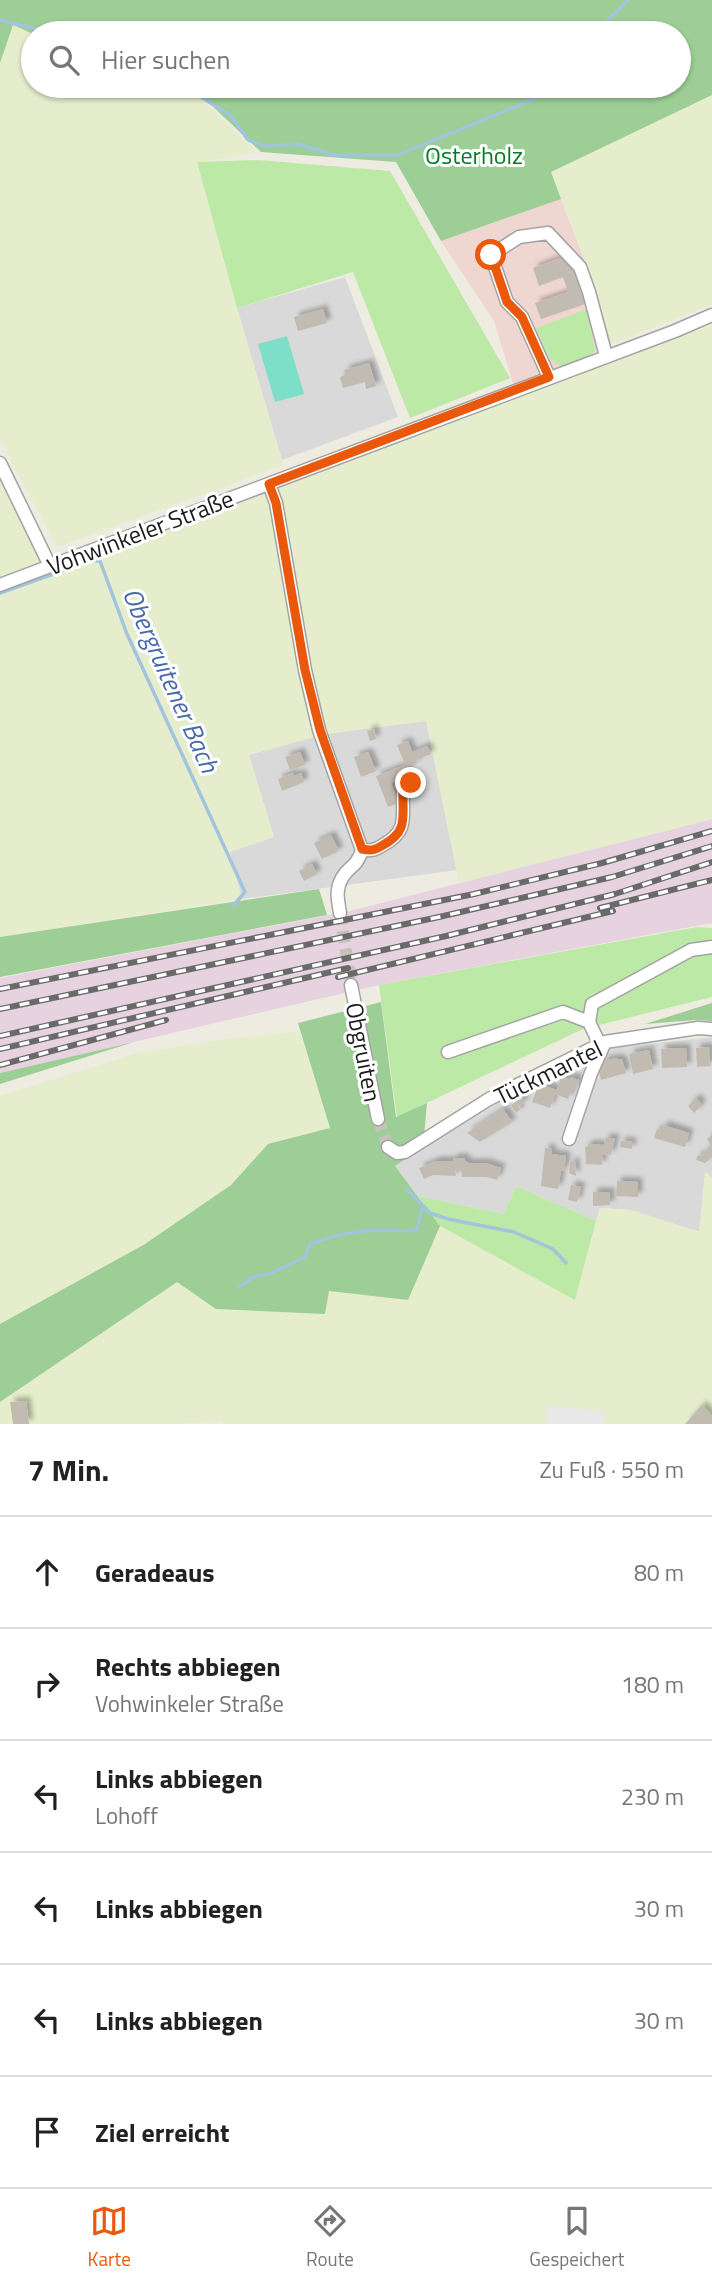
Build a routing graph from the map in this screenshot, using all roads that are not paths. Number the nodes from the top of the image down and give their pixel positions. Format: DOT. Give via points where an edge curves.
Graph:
graph roads {
  1 [pos="712,314"];
  2 [pos="606,356"];
  3 [pos="549,377"];
  4 [pos="0,463"];
  5 [pos="4,483"];
  6 [pos="269,484"];
  7 [pos="50,566"];
  8 [pos="0,585"];
  9 [pos="411,783"];
  10 [pos="362,849"];
  11 [pos="340,914"];
  12 [pos="712,947"];
  13 [pos="351,985"];
  14 [pos="589,1022"];
  15 [pos="712,1029"];
  16 [pos="603,1043"];
  17 [pos="448,1052"];
  18 [pos="378,1119"];
  19 [pos="569,1139"];
  20 [pos="393,1150"];
  1 -- 2 [label="street, Vohwinkeler Straße"];
  2 -- 3 [label="street, Vohwinkeler Straße"];
  2 -- 3 [label="street" via="580,267 548,233 519,237 491,255 507,302 522,317"];
  3 -- 6 [label="street, Vohwinkeler Straße"];
  4 -- 5 [label="street"];
  5 -- 7 [label="street"];
  6 -- 7 [label="street, Vohwinkeler Straße"];
  6 -- 10 [label="street" via="320,730"];
  7 -- 8 [label="street, Vohwinkeler Straße"];
  9 -- 10 [label="street" via="403,792 401,832 373,851"];
  10 -- 11 [label="street" via="358,862 342,876 337,893"];
  12 -- 14 [label="street" via="691,950 592,1004"];
  13 -- 18 [label="street, Obgruiten"];
  14 -- 16 [label="street"];
  14 -- 17 [label="street" via="563,1012"];
  15 -- 16 [label="street, Tückmantel"];
  16 -- 19 [label="street"];
  16 -- 20 [label="street, Tückmantel" via="489,1099 405,1152"];
}
